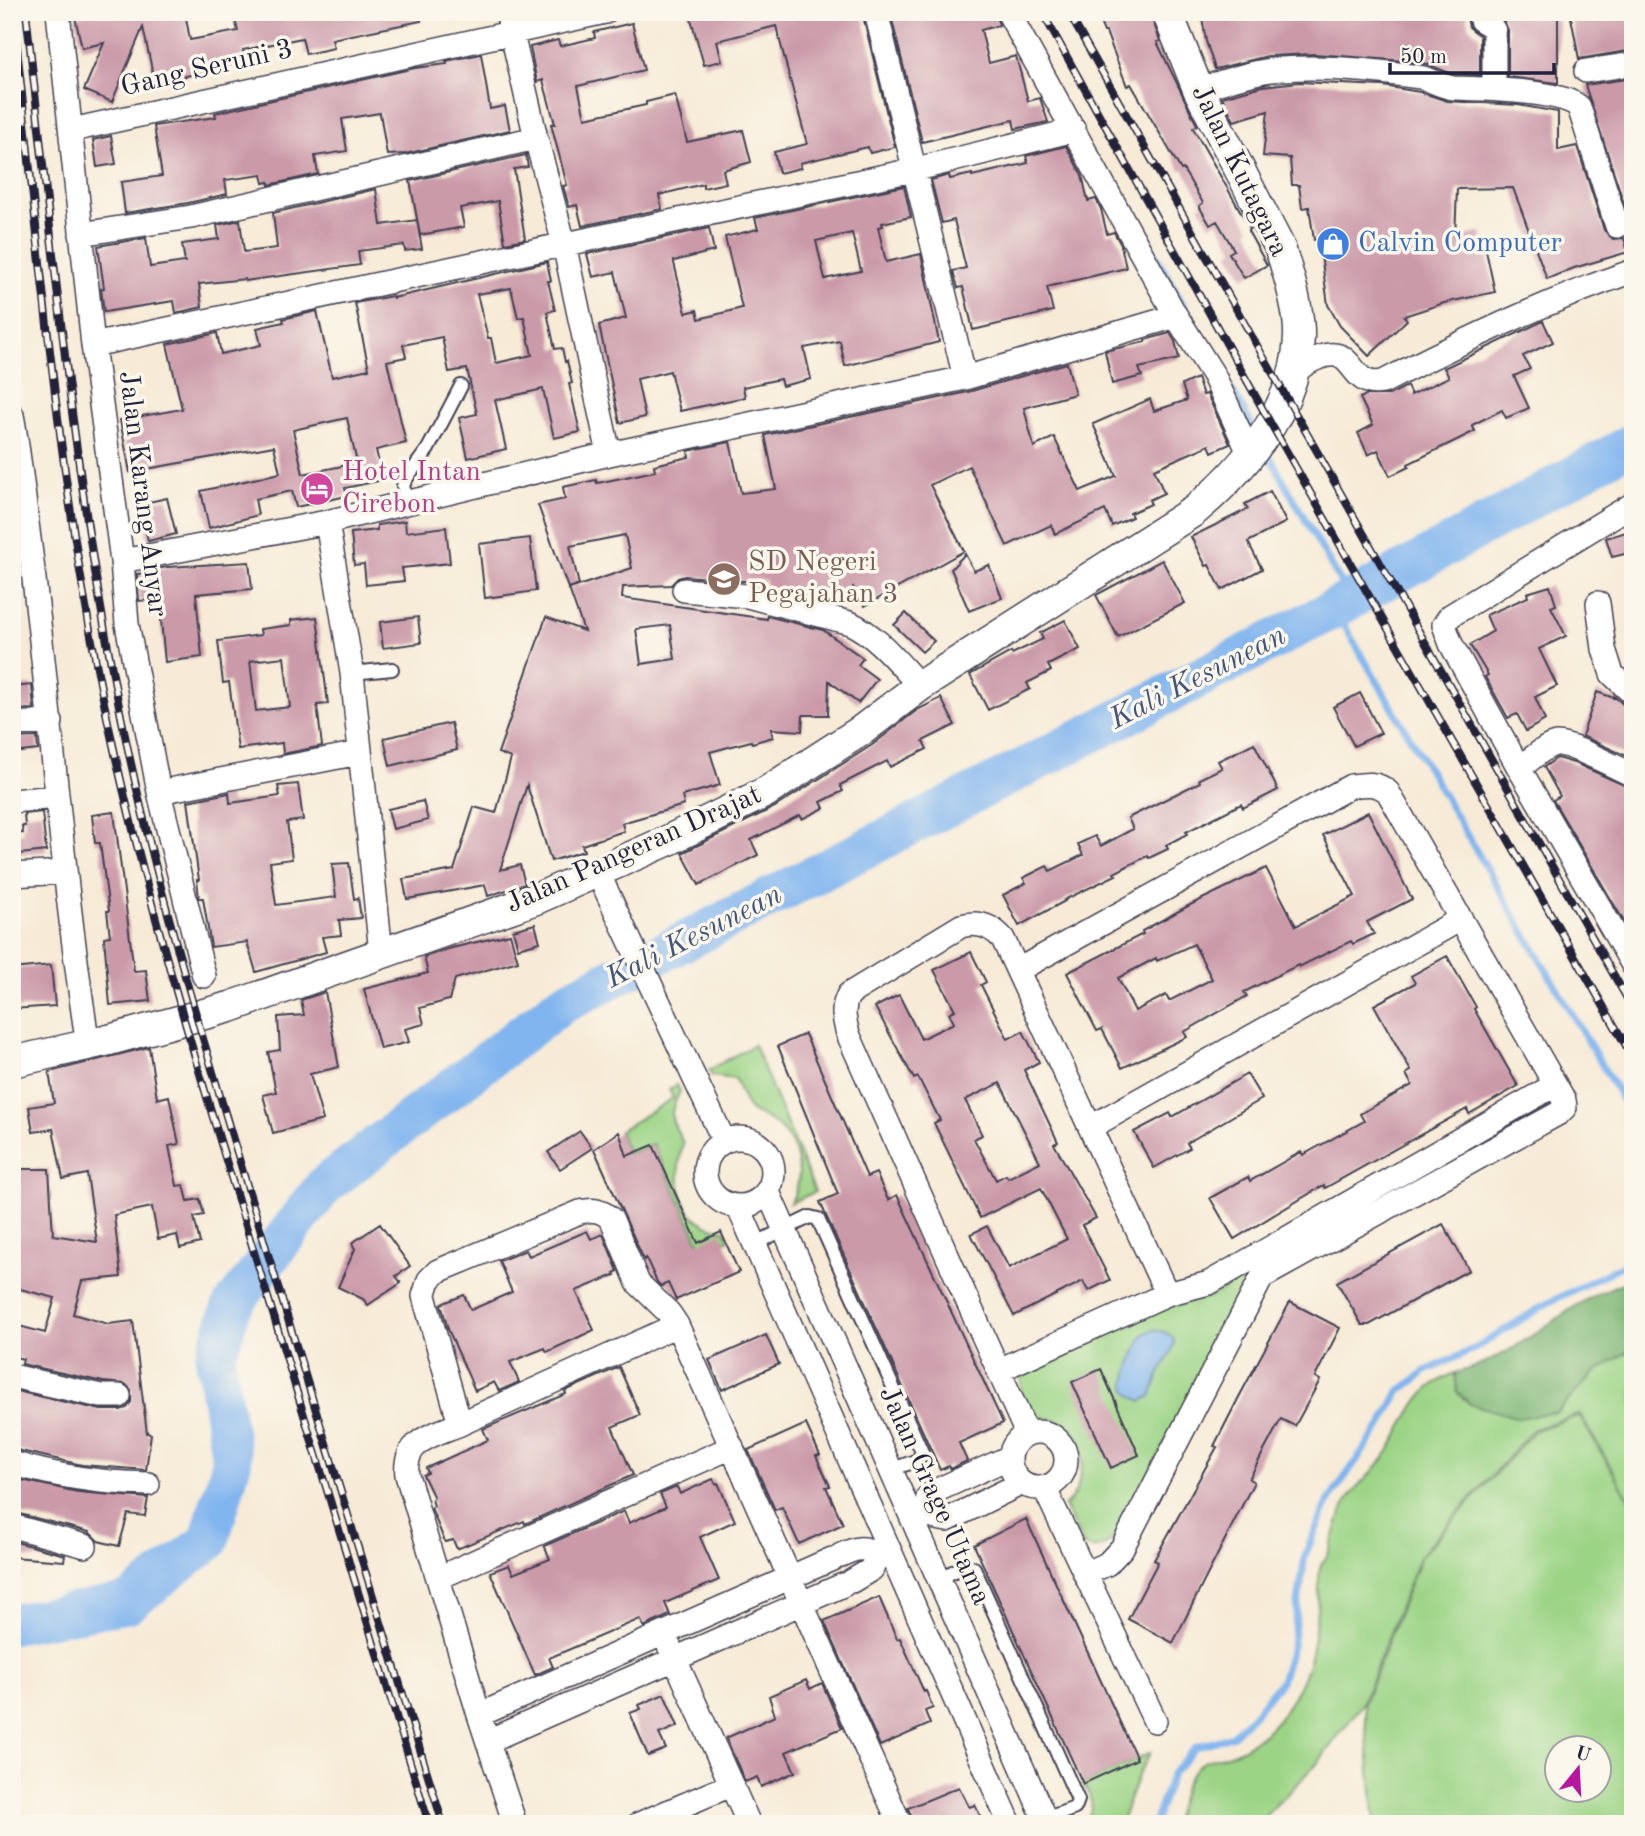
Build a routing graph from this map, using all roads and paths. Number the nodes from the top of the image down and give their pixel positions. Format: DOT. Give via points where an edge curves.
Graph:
graph roads {
  1 [pos="58,12"];
  2 [pos="605,12"];
  3 [pos="876,12"];
  4 [pos="1008,12"];
  5 [pos="1167,12"];
  6 [pos="1480,12"];
  7 [pos="508,26"];
  8 [pos="1633,64"];
  9 [pos="1586,71"];
  10 [pos="1494,88"];
  11 [pos="1198,89"];
  12 [pos="78,129"];
  13 [pos="1074,130"];
  14 [pos="536,138"];
  15 [pos="912,170"];
  16 [pos="1617,226"];
  17 [pos="81,234"];
  18 [pos="564,244"];
  19 [pos="1633,271"];
  20 [pos="1176,316"];
  21 [pos="1299,334"];
  22 [pos="93,345"];
  23 [pos="1294,372"];
  24 [pos="965,377"];
  25 [pos="461,386"];
  26 [pos="12,415"];
  27 [pos="1258,444"];
  28 [pos="609,454"];
  29 [pos="16,456"];
  30 [pos="407,502"];
  31 [pos="1633,504"];
  32 [pos="327,522"];
  33 [pos="21,542"];
  34 [pos="122,561"];
  35 [pos="684,590"];
  36 [pos="1598,603"];
  37 [pos="392,669"];
  38 [pos="352,673"];
  39 [pos="920,687"];
  40 [pos="1633,694"];
  41 [pos="51,722"];
  42 [pos="12,724"];
  43 [pos="359,753"];
  44 [pos="1519,768"];
  45 [pos="1633,775"];
  46 [pos="159,792"];
  47 [pos="57,797"];
  48 [pos="12,801"];
  49 [pos="65,872"];
  50 [pos="598,873"];
  51 [pos="12,875"];
  52 [pos="1461,919"];
  53 [pos="381,953"];
  54 [pos="1633,965"];
  55 [pos="1018,970"];
  56 [pos="204,976"];
  57 [pos="97,1043"];
  58 [pos="12,1062"];
  59 [pos="1555,1085"];
  60 [pos="1091,1127"];
  61 [pos="724,1141"];
  62 [pos="768,1192"];
  63 [pos="738,1206"];
  64 [pos="784,1230"];
  65 [pos="754,1244"];
  66 [pos="1253,1256"];
  67 [pos="1262,1277"];
  68 [pos="1167,1294"];
  69 [pos="677,1325"];
  70 [pos="999,1370"];
  71 [pos="12,1376"];
  72 [pos="119,1396"];
  73 [pos="460,1424"];
  74 [pos="1027,1434"];
  75 [pos="732,1447"];
  76 [pos="1010,1457"];
  77 [pos="12,1463"];
  78 [pos="890,1470"];
  79 [pos="148,1484"];
  80 [pos="1033,1485"];
  81 [pos="918,1513"];
  82 [pos="12,1526"];
  83 [pos="85,1546"];
  84 [pos="882,1551"];
  85 [pos="1085,1574"];
  86 [pos="790,1577"];
  87 [pos="438,1578"];
  88 [pos="938,1579"];
  89 [pos="803,1602"];
  90 [pos="663,1633"];
  91 [pos="675,1658"];
  92 [pos="479,1715"];
  93 [pos="1155,1721"];
  94 [pos="488,1741"];
  95 [pos="731,1785"];
  96 [pos="1046,1822"];
  97 [pos="515,1824"];
  98 [pos="639,1824"];
  99 [pos="749,1824"];
  100 [pos="900,1824"];
  101 [pos="1010,1824"];
  1 -- 12 [label="street, Jalan Karang Anyar"];
  2 -- 7 [label="street, Gang Seruni 3"];
  3 -- 15 [label="street"];
  4 -- 13 [label="street"];
  5 -- 11 [label="street, Jalan Kutagara"];
  6 -- 10 [label="street" via="1481,20 1494,31"];
  7 -- 12 [label="street, Gang Seruni 3"];
  7 -- 14 [label="street"];
  8 -- 9 [label="street"];
  10 -- 11 [label="street" via="1452,88 1374,70 1278,69"];
  10 -- 16 [label="street" via="1567,100 1579,107"];
  11 -- 21 [label="street, Jalan Kutagara" via="1280,248"];
  12 -- 17 [label="street, Jalan Karang Anyar"];
  13 -- 15 [label="street"];
  13 -- 20 [label="street"];
  14 -- 17 [label="street" via="191,217"];
  14 -- 18 [label="street"];
  15 -- 18 [label="street"];
  15 -- 24 [label="street"];
  17 -- 22 [label="street, Jalan Karang Anyar"];
  18 -- 22 [label="street"];
  18 -- 28 [label="street"];
  19 -- 23 [label="street" via="1514,317 1382,382 1364,382 1341,357 1320,357"];
  20 -- 24 [label="street"];
  20 -- 27 [label="street"];
  21 -- 23 [label="street, Jalan Pangeran Drajat"];
  22 -- 34 [label="street, Jalan Karang Anyar"];
  23 -- 27 [label="street, Jalan Pangeran Drajat"];
  24 -- 28 [label="street"];
  25 -- 30 [label="lane" via="428,450 406,479"];
  26 -- 29 [label="street"];
  27 -- 39 [label="street, Jalan Pangeran Drajat" via="1194,511"];
  28 -- 30 [label="street"];
  29 -- 33 [label="street"];
  30 -- 32 [label="street"];
  31 -- 44 [label="street" via="1450,616 1444,625"];
  32 -- 34 [label="street"];
  32 -- 38 [label="street"];
  33 -- 41 [label="street"];
  34 -- 46 [label="street, Jalan Karang Anyar" via="127,624"];
  35 -- 39 [label="street" via="747,596 850,623 878,641"];
  36 -- 40 [label="street" via="1612,674"];
  37 -- 38 [label="lane"];
  38 -- 43 [label="street"];
  39 -- 50 [label="street, Jalan Pangeran Drajat" via="765,792"];
  41 -- 42 [label="street"];
  41 -- 47 [label="street"];
  43 -- 46 [label="street"];
  43 -- 53 [label="street"];
  44 -- 45 [label="street" via="1557,744"];
  44 -- 54 [label="street"];
  46 -- 56 [label="street, Jalan Karang Anyar"];
  47 -- 48 [label="street"];
  47 -- 49 [label="street"];
  49 -- 51 [label="street"];
  49 -- 57 [label="street" via="73,949"];
  50 -- 53 [label="street, Jalan Pangeran Drajat"];
  50 -- 61 [label="street"];
  52 -- 55 [label="street" via="1388,792 1365,783 1351,786"];
  52 -- 59 [label="street"];
  52 -- 60 [label="street"];
  53 -- 57 [label="street, Jalan Pangeran Drajat" via="230,1007"];
  55 -- 60 [label="street"];
  55 -- 70 [label="street" via="996,930 970,924 849,994 844,1003 848,1034"];
  57 -- 58 [label="street, Jalan Pangeran Drajat"];
  59 -- 66 [label="street"];
  59 -- 67 [label="street" via="1564,1100 1563,1110"];
  60 -- 68 [label="street"];
  61 -- 62 [label="street" via="746,1138 766,1150 774,1171"];
  61 -- 63 [label="street" via="712,1150 705,1164 705,1179 717,1198"];
  62 -- 63 [label="street" via="749,1205"];
  62 -- 64 [label="street, Jalan Grage Utama"];
  63 -- 65 [label="street"];
  64 -- 65 [label="lane"];
  64 -- 78 [label="street, Jalan Grage Utama"];
  64 -- 78 [label="lane" via="810,1216 818,1219 922,1452 918,1460"];
  65 -- 84 [label="street"];
  66 -- 67 [label="street"];
  66 -- 68 [label="street" via="1209,1283"];
  67 -- 85 [label="street" via="1122,1548 1107,1564"];
  68 -- 70 [label="street"];
  69 -- 73 [label="street"];
  69 -- 73 [label="street" via="638,1283 612,1220 593,1209 438,1270 429,1279 424,1296"];
  69 -- 75 [label="street"];
  70 -- 74 [label="street"];
  71 -- 72 [label="street"];
  73 -- 87 [label="street" via="424,1439 405,1460"];
  74 -- 76 [label="street" via="1018,1440"];
  74 -- 80 [label="street" via="1053,1436 1066,1458 1055,1482"];
  75 -- 86 [label="street"];
  75 -- 87 [label="street"];
  76 -- 80 [label="street" via="1015,1476"];
  76 -- 81 [label="street" via="933,1492"];
  77 -- 79 [label="street" via="86,1481"];
  78 -- 81 [label="street, Jalan Grage Utama"];
  80 -- 81 [label="street" via="947,1520"];
  80 -- 85 [label="street"];
  81 -- 84 [label="street"];
  81 -- 88 [label="street, Jalan Grage Utama"];
  82 -- 83 [label="street"];
  84 -- 86 [label="street" via="862,1548"];
  84 -- 89 [label="street" via="872,1569"];
  84 -- 101 [label="street"];
  85 -- 93 [label="street"];
  86 -- 89 [label="street"];
  86 -- 90 [label="street"];
  87 -- 92 [label="street"];
  88 -- 96 [label="street, Jalan Grage Utama"];
  88 -- 96 [label="lane" via="967,1565 975,1568 1078,1800 1075,1808"];
  89 -- 91 [label="street"];
  89 -- 100 [label="street"];
  90 -- 91 [label="street"];
  90 -- 92 [label="street"];
  91 -- 94 [label="street"];
  91 -- 95 [label="street"];
  92 -- 94 [label="street"];
  94 -- 97 [label="street"];
  95 -- 98 [label="street"];
  95 -- 99 [label="street"];
}
